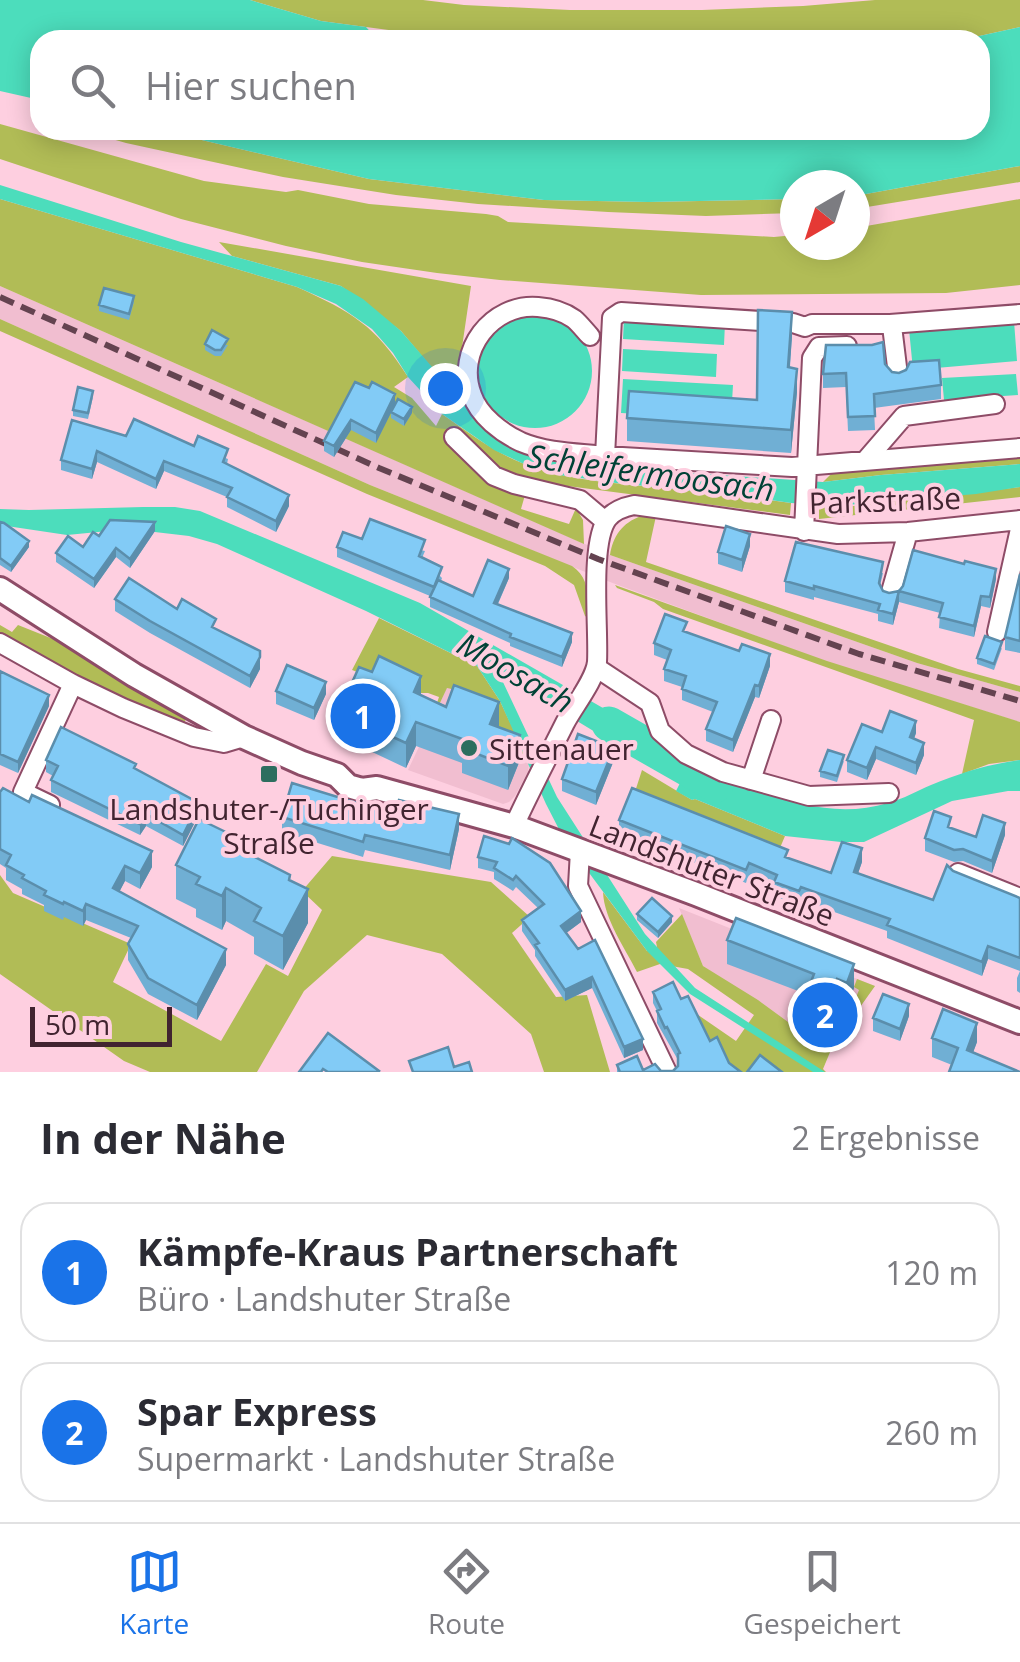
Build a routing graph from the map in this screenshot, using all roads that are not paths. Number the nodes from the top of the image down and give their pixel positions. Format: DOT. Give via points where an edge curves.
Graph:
graph roads {
  1 [pos="1020,314"];
  2 [pos="890,324"];
  3 [pos="806,328"];
  4 [pos="590,336"];
  5 [pos="872,346"];
  6 [pos="898,374"];
  7 [pos="811,399"];
  8 [pos="995,404"];
  9 [pos="454,437"];
  10 [pos="1020,448"];
  11 [pos="605,456"];
  12 [pos="866,460"];
  13 [pos="807,472"];
  14 [pos="1020,520"];
  15 [pos="605,521"];
  16 [pos="1020,529"];
  17 [pos="804,531"];
  18 [pos="908,532"];
  19 [pos="0,589"];
  20 [pos="891,592"];
  21 [pos="997,632"];
  22 [pos="0,642"];
  23 [pos="597,668"];
  24 [pos="73,684"];
  25 [pos="771,720"];
  26 [pos="244,736"];
  27 [pos="751,780"];
  28 [pos="889,793"];
  29 [pos="71,815"];
  30 [pos="514,826"];
  31 [pos="580,852"];
  32 [pos="958,873"];
  33 [pos="1020,898"];
  34 [pos="1020,1022"];
  35 [pos="667,1072"];
  1 -- 2 [label="street"];
  2 -- 3 [label="street"];
  2 -- 6 [label="street"];
  3 -- 7 [label="street" via="802,385"];
  3 -- 11 [label="street" via="616,314"];
  4 -- 11 [label="street" via="554,308 503,313 472,346 467,374 483,414 520,442"];
  5 -- 7 [label="street" via="819,347 812,358"];
  7 -- 13 [label="street"];
  8 -- 12 [label="street" via="904,416"];
  9 -- 15 [label="street" via="494,476 580,500"];
  10 -- 12 [label="street"];
  11 -- 13 [label="street"];
  12 -- 13 [label="street"];
  13 -- 17 [label="street"];
  14 -- 18 [label="street, Parkstraße"];
  15 -- 17 [label="street, Parkstraße" via="634,505"];
  15 -- 23 [label="street"];
  16 -- 21 [label="street"];
  17 -- 18 [label="street, Parkstraße"];
  18 -- 20 [label="street"];
  19 -- 26 [label="main road, Landshuter Straße"];
  22 -- 24 [label="street"];
  23 -- 27 [label="street" via="650,703 660,732 686,754"];
  23 -- 30 [label="street"];
  24 -- 26 [label="street" via="194,737 224,743"];
  24 -- 29 [label="street" via="23,792"];
  25 -- 27 [label="street"];
  26 -- 30 [label="main road, Landshuter Straße" via="337,775 352,772 377,788"];
  27 -- 28 [label="street" via="809,796"];
  30 -- 31 [label="main road, Landshuter Straße"];
  31 -- 34 [label="main road, Landshuter Straße"];
  31 -- 35 [label="street" via="581,893"];
  32 -- 33 [label="street"];
}
